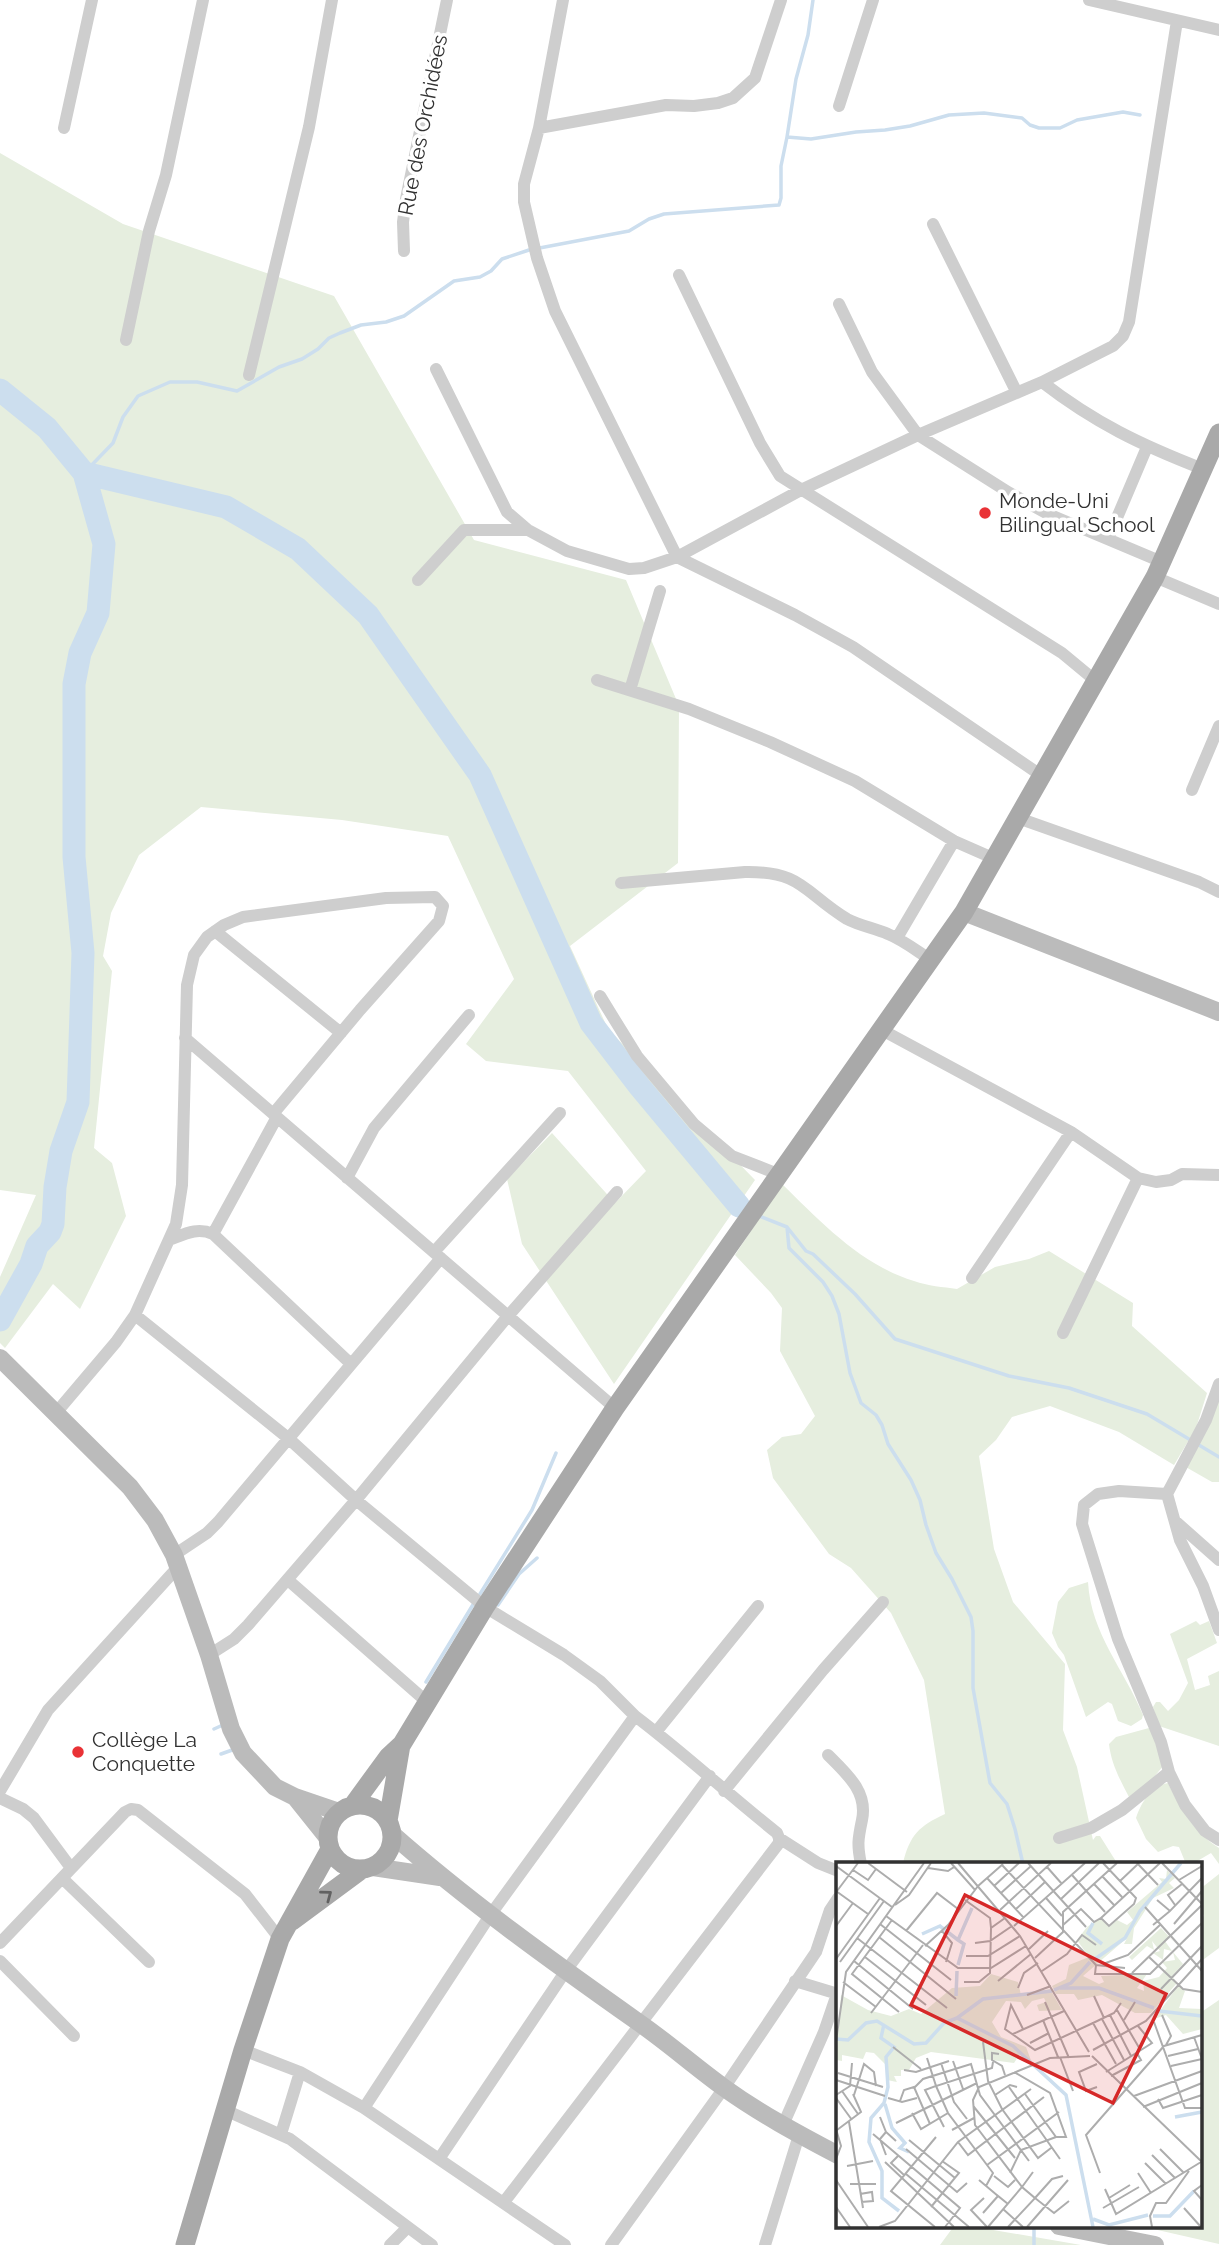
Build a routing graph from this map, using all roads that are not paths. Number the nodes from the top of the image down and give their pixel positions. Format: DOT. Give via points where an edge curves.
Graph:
graph roads {
  1 [pos="92,0"];
  2 [pos="203,0"];
  3 [pos="332,0"];
  4 [pos="447,0"];
  5 [pos="563,0"];
  6 [pos="780,0"];
  7 [pos="873,0"];
  8 [pos="1089,0"];
  9 [pos="1177,21"];
  10 [pos="1219,30"];
  11 [pos="839,106"];
  12 [pos="64,128"];
  13 [pos="539,128"];
  14 [pos="933,223"];
  15 [pos="404,251"];
  16 [pos="679,275"];
  17 [pos="839,304"];
  18 [pos="126,340"];
  19 [pos="436,369"];
  20 [pos="249,375"];
  21 [pos="1041,382"];
  22 [pos="1017,393"];
  23 [pos="1219,433"];
  24 [pos="918,435"];
  25 [pos="1147,447"];
  26 [pos="1203,469"];
  27 [pos="801,490"];
  28 [pos="528,530"];
  29 [pos="1108,539"];
  30 [pos="677,557"];
  31 [pos="1159,569"];
  32 [pos="418,580"];
  33 [pos="660,590"];
  34 [pos="1219,604"];
  35 [pos="597,680"];
  36 [pos="1097,682"];
  37 [pos="630,690"];
  38 [pos="1219,726"];
  39 [pos="1042,776"];
  40 [pos="1192,790"];
  41 [pos="1018,818"];
  42 [pos="954,841"];
  43 [pos="995,859"];
  44 [pos="621,883"];
  45 [pos="1219,892"];
  46 [pos="964,912"];
  47 [pos="215,931"];
  48 [pos="897,938"];
  49 [pos="931,960"];
  50 [pos="600,996"];
  51 [pos="1219,1012"];
  52 [pos="469,1015"];
  53 [pos="882,1030"];
  54 [pos="341,1033"];
  55 [pos="185,1038"];
  56 [pos="560,1113"];
  57 [pos="275,1116"];
  58 [pos="1071,1132"];
  59 [pos="778,1174"];
  60 [pos="1219,1175"];
  61 [pos="347,1178"];
  62 [pos="1138,1178"];
  63 [pos="617,1192"];
  64 [pos="214,1234"];
  65 [pos="169,1240"];
  66 [pos="437,1255"];
  67 [pos="972,1278"];
  68 [pos="135,1315"];
  69 [pos="508,1316"];
  70 [pos="1063,1333"];
  71 [pos="1,1359"];
  72 [pos="351,1364"];
  73 [pos="1219,1384"];
  74 [pos="615,1408"];
  75 [pos="55,1414"];
  76 [pos="288,1438"];
  77 [pos="1167,1494"];
  78 [pos="356,1500"];
  79 [pos="1174,1520"];
  80 [pos="1219,1560"];
  81 [pos="176,1561"];
  82 [pos="288,1580"];
  83 [pos="883,1602"];
  84 [pos="758,1606"];
  85 [pos="485,1607"];
  86 [pos="1219,1630"];
  87 [pos="209,1655"];
  88 [pos="427,1702"];
  89 [pos="635,1716"];
  90 [pos="656,1732"];
  91 [pos="402,1744"];
  92 [pos="828,1755"];
  93 [pos="1169,1772"];
  94 [pos="710,1776"];
  95 [pos="0,1791"];
  96 [pos="724,1791"];
  97 [pos="295,1797"];
  98 [pos="0,1798"];
  99 [pos="346,1809"];
  100 [pos="390,1827"];
  101 [pos="779,1838"];
  102 [pos="1059,1838"];
  103 [pos="1219,1840"];
  104 [pos="328,1843"];
  105 [pos="861,1862"];
  106 [pos="71,1868"];
  107 [pos="367,1868"];
  108 [pos="836,1870"];
  109 [pos="440,1877"];
  110 [pos="62,1878"];
  111 [pos="836,1903"];
  112 [pos="491,1914"];
  113 [pos="292,1921"];
  114 [pos="280,1939"];
  115 [pos="0,1943"];
  116 [pos="0,1961"];
  117 [pos="149,1962"];
  118 [pos="565,1972"];
  119 [pos="795,1981"];
  120 [pos="836,1994"];
  121 [pos="836,1997"];
  122 [pos="640,2024"];
  123 [pos="74,2036"];
  124 [pos="243,2050"];
  125 [pos="300,2072"];
  126 [pos="724,2088"];
  127 [pos="364,2108"];
  128 [pos="225,2110"];
  129 [pos="783,2125"];
  130 [pos="281,2134"];
  131 [pos="799,2135"];
  132 [pos="836,2154"];
  133 [pos="439,2160"];
  134 [pos="504,2202"];
  135 [pos="408,2227"];
  136 [pos="1069,2228"];
  137 [pos="561,2244"];
  138 [pos="185,2245"];
  139 [pos="390,2245"];
  140 [pos="432,2245"];
  141 [pos="611,2245"];
  142 [pos="765,2245"];
  143 [pos="1155,2245"];
  1 -- 12 [label="street"];
  2 -- 18 [label="street"];
  3 -- 20 [label="street" via="309,127"];
  4 -- 15 [label="street, Rue des Orchidées" via="406,199"];
  5 -- 13 [label="street"];
  6 -- 13 [label="street" via="755,78 733,98"];
  7 -- 11 [label="street"];
  8 -- 9 [label="street"];
  9 -- 10 [label="street"];
  9 -- 21 [label="street" via="1129,323 1113,346"];
  13 -- 30 [label="street" via="524,184 537,258 555,311"];
  14 -- 22 [label="street"];
  16 -- 27 [label="street" via="773,467"];
  17 -- 24 [label="street" via="872,372"];
  19 -- 28 [label="street" via="507,512"];
  21 -- 22 [label="street"];
  21 -- 25 [label="street" via="1102,425"];
  22 -- 24 [label="street"];
  23 -- 26 [label="main road"];
  24 -- 27 [label="street"];
  24 -- 29 [label="street" via="1048,514"];
  25 -- 26 [label="street"];
  25 -- 29 [label="street"];
  26 -- 31 [label="main road"];
  27 -- 30 [label="street"];
  27 -- 36 [label="street" via="1062,653"];
  28 -- 30 [label="street" via="567,551 629,569 644,569"];
  28 -- 32 [label="street" via="464,530"];
  29 -- 31 [label="street"];
  30 -- 39 [label="street" via="853,647"];
  31 -- 34 [label="street"];
  31 -- 36 [label="main road"];
  33 -- 37 [label="street"];
  35 -- 37 [label="street"];
  36 -- 39 [label="main road"];
  37 -- 42 [label="street" via="689,709 855,781"];
  38 -- 40 [label="street"];
  39 -- 41 [label="main road"];
  41 -- 43 [label="main road"];
  41 -- 45 [label="street"];
  42 -- 43 [label="street"];
  42 -- 48 [label="street"];
  43 -- 46 [label="main road"];
  44 -- 48 [label="street" via="766,872 796,880 846,918"];
  46 -- 49 [label="main road"];
  46 -- 51 [label="main road"];
  47 -- 54 [label="street"];
  47 -- 54 [label="street" via="256,915 386,898 439,899 443,906 439,920"];
  47 -- 55 [label="street" via="194,955 189,969"];
  48 -- 49 [label="street"];
  49 -- 53 [label="main road"];
  50 -- 59 [label="street" via="637,1056 694,1124 732,1156"];
  52 -- 61 [label="street" via="374,1128"];
  53 -- 58 [label="street"];
  53 -- 59 [label="main road"];
  54 -- 57 [label="street"];
  55 -- 57 [label="street"];
  55 -- 65 [label="street" via="182,1185"];
  56 -- 66 [label="street"];
  57 -- 61 [label="street"];
  57 -- 64 [label="street"];
  58 -- 62 [label="street"];
  58 -- 67 [label="street"];
  59 -- 74 [label="main road"];
  60 -- 62 [label="street" via="1182,1174 1156,1182"];
  61 -- 66 [label="street"];
  62 -- 70 [label="street"];
  63 -- 69 [label="street"];
  64 -- 65 [label="street" via="194,1230"];
  64 -- 72 [label="street"];
  65 -- 68 [label="street"];
  66 -- 69 [label="street"];
  66 -- 72 [label="street"];
  68 -- 75 [label="street"];
  68 -- 76 [label="street"];
  69 -- 74 [label="street"];
  69 -- 78 [label="street"];
  71 -- 75 [label="main road"];
  72 -- 76 [label="street"];
  73 -- 77 [label="street" via="1206,1420"];
  74 -- 85 [label="main road"];
  75 -- 81 [label="main road" via="143,1502"];
  76 -- 78 [label="street"];
  76 -- 81 [label="street" via="207,1533"];
  77 -- 79 [label="street"];
  77 -- 93 [label="street" via="1098,1494 1084,1505 1082,1524 1118,1639"];
  78 -- 82 [label="street"];
  78 -- 85 [label="street"];
  79 -- 80 [label="street"];
  79 -- 86 [label="street"];
  81 -- 87 [label="main road"];
  81 -- 95 [label="street" via="48,1710"];
  82 -- 87 [label="street" via="234,1639"];
  82 -- 88 [label="street"];
  83 -- 96 [label="street"];
  84 -- 90 [label="street"];
  85 -- 88 [label="main road"];
  85 -- 89 [label="street" via="600,1681"];
  87 -- 97 [label="main road" via="243,1754 266,1779"];
  88 -- 91 [label="main road"];
  89 -- 90 [label="street"];
  89 -- 112 [label="street"];
  90 -- 94 [label="street"];
  91 -- 99 [label="main road"];
  91 -- 100 [label="main road"];
  92 -- 105 [label="street" via="853,1780 863,1804 857,1841"];
  93 -- 102 [label="street" via="1122,1810 1091,1828"];
  93 -- 103 [label="street" via="1192,1814"];
  94 -- 96 [label="street"];
  94 -- 118 [label="street"];
  96 -- 101 [label="street"];
  97 -- 99 [label="main road"];
  97 -- 104 [label="main road"];
  98 -- 106 [label="street" via="34,1818"];
  99 -- 100 [label="main road" via="366,1805 378,1811"];
  99 -- 104 [label="main road" via="330,1823"];
  100 -- 107 [label="main road" via="391,1847 384,1859"];
  100 -- 109 [label="main road"];
  101 -- 108 [label="street"];
  101 -- 122 [label="street"];
  104 -- 107 [label="main road" via="337,1860 348,1867"];
  104 -- 113 [label="main road"];
  106 -- 110 [label="street"];
  106 -- 114 [label="street" via="125,1812 138,1810 245,1894"];
  107 -- 109 [label="main road"];
  113 -- 107 [label="main road, one-way"];
  109 -- 112 [label="main road"];
  110 -- 115 [label="street"];
  110 -- 117 [label="street"];
  111 -- 119 [label="street" via="816,1952"];
  112 -- 118 [label="main road"];
  112 -- 127 [label="street"];
  113 -- 114 [label="main road"];
  114 -- 124 [label="main road"];
  116 -- 123 [label="street"];
  118 -- 122 [label="main road"];
  118 -- 133 [label="street"];
  119 -- 120 [label="street"];
  119 -- 126 [label="street"];
  121 -- 129 [label="street"];
  122 -- 126 [label="main road"];
  122 -- 134 [label="street"];
  124 -- 125 [label="street"];
  124 -- 128 [label="main road"];
  125 -- 127 [label="street"];
  125 -- 130 [label="street"];
  126 -- 129 [label="main road"];
  126 -- 141 [label="street"];
  127 -- 133 [label="street"];
  128 -- 130 [label="street"];
  128 -- 138 [label="main road"];
  129 -- 131 [label="main road"];
  130 -- 135 [label="street"];
  131 -- 132 [label="main road"];
  131 -- 142 [label="street"];
  133 -- 134 [label="street"];
  134 -- 137 [label="street"];
  135 -- 139 [label="street"];
  135 -- 140 [label="street"];
  136 -- 143 [label="main road"];
}
